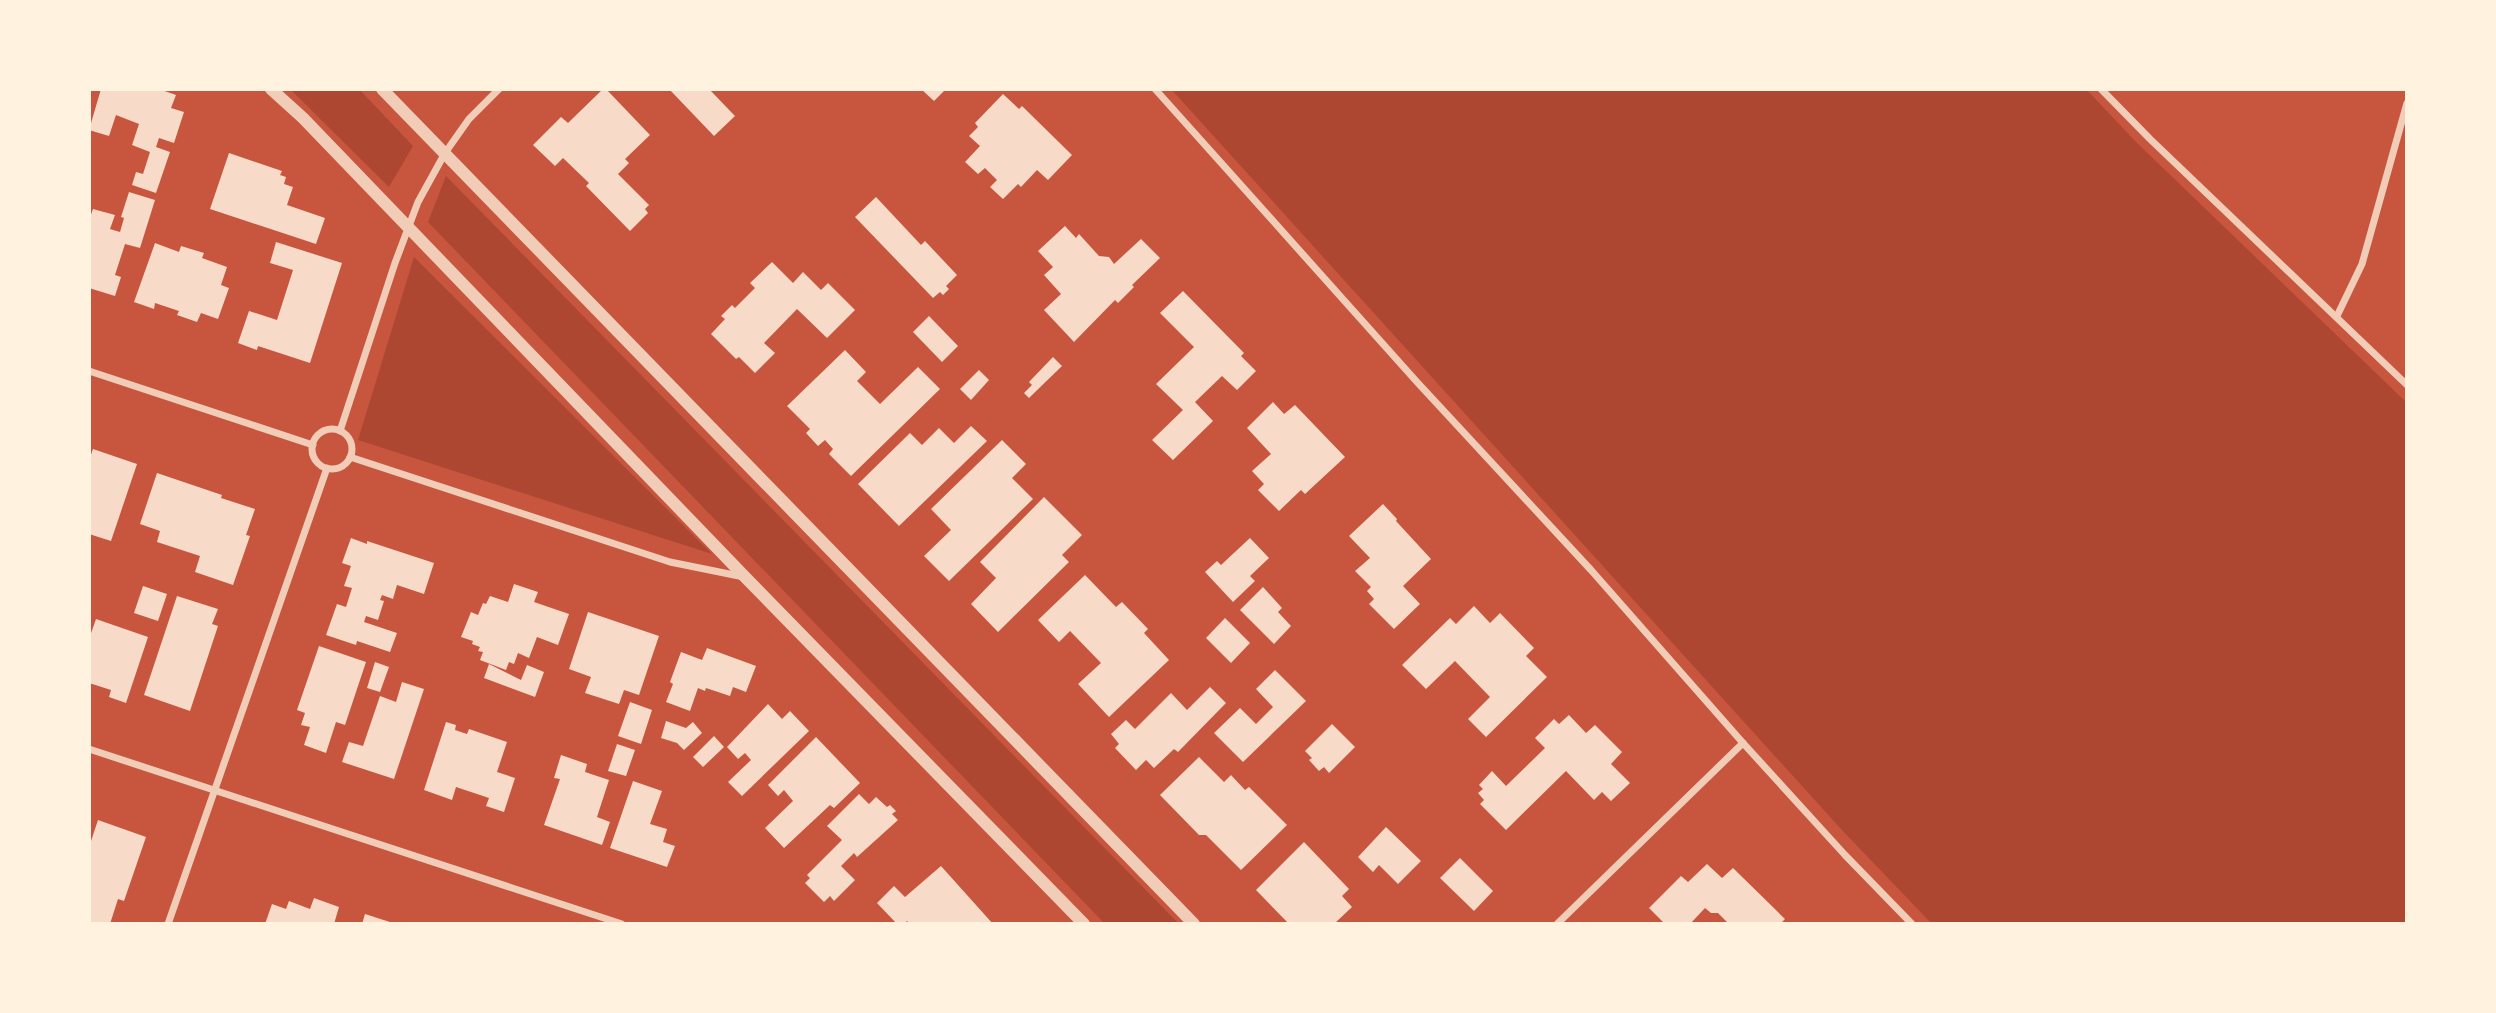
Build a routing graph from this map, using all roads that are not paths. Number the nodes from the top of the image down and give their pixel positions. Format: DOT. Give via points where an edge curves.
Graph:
graph roads {
  1 [pos="271,89"];
  2 [pos="382,89"];
  3 [pos="499,89"];
  4 [pos="1155,89"];
  5 [pos="2101,89"];
  6 [pos="2407,103"];
  7 [pos="445,153"];
  8 [pos="408,228"];
  9 [pos="2337,316"];
  10 [pos="89,372"];
  11 [pos="2407,384"];
  12 [pos="340,431"];
  13 [pos="313,445"];
  14 [pos="350,457"];
  15 [pos="327,468"];
  16 [pos="746,578"];
  17 [pos="1743,743"];
  18 [pos="89,749"];
  19 [pos="214,790"];
  20 [pos="168,924"];
  21 [pos="622,924"];
  22 [pos="1084,924"];
  23 [pos="1194,924"];
  24 [pos="1558,924"];
  25 [pos="1912,924"];
  1 -- 8 [label="street"];
  2 -- 7 [label="street"];
  3 -- 7 [label="street" via="469,119"];
  4 -- 17 [label="street"];
  5 -- 9 [label="street"];
  6 -- 9 [label="street" via="2362,264"];
  7 -- 8 [label="street"];
  7 -- 23 [label="street"];
  8 -- 12 [label="street"];
  8 -- 16 [label="street"];
  9 -- 11 [label="street"];
  10 -- 13 [label="street"];
  12 -- 13 [label="street" via="323,432"];
  12 -- 14 [label="street" via="350,442"];
  13 -- 15 [label="street" via="315,459"];
  14 -- 15 [label="street" via="343,466"];
  14 -- 16 [label="street" via="670,562"];
  15 -- 19 [label="street"];
  16 -- 22 [label="street"];
  17 -- 24 [label="street"];
  17 -- 25 [label="street"];
  18 -- 19 [label="street"];
  19 -- 20 [label="street"];
  19 -- 21 [label="street"];
}
